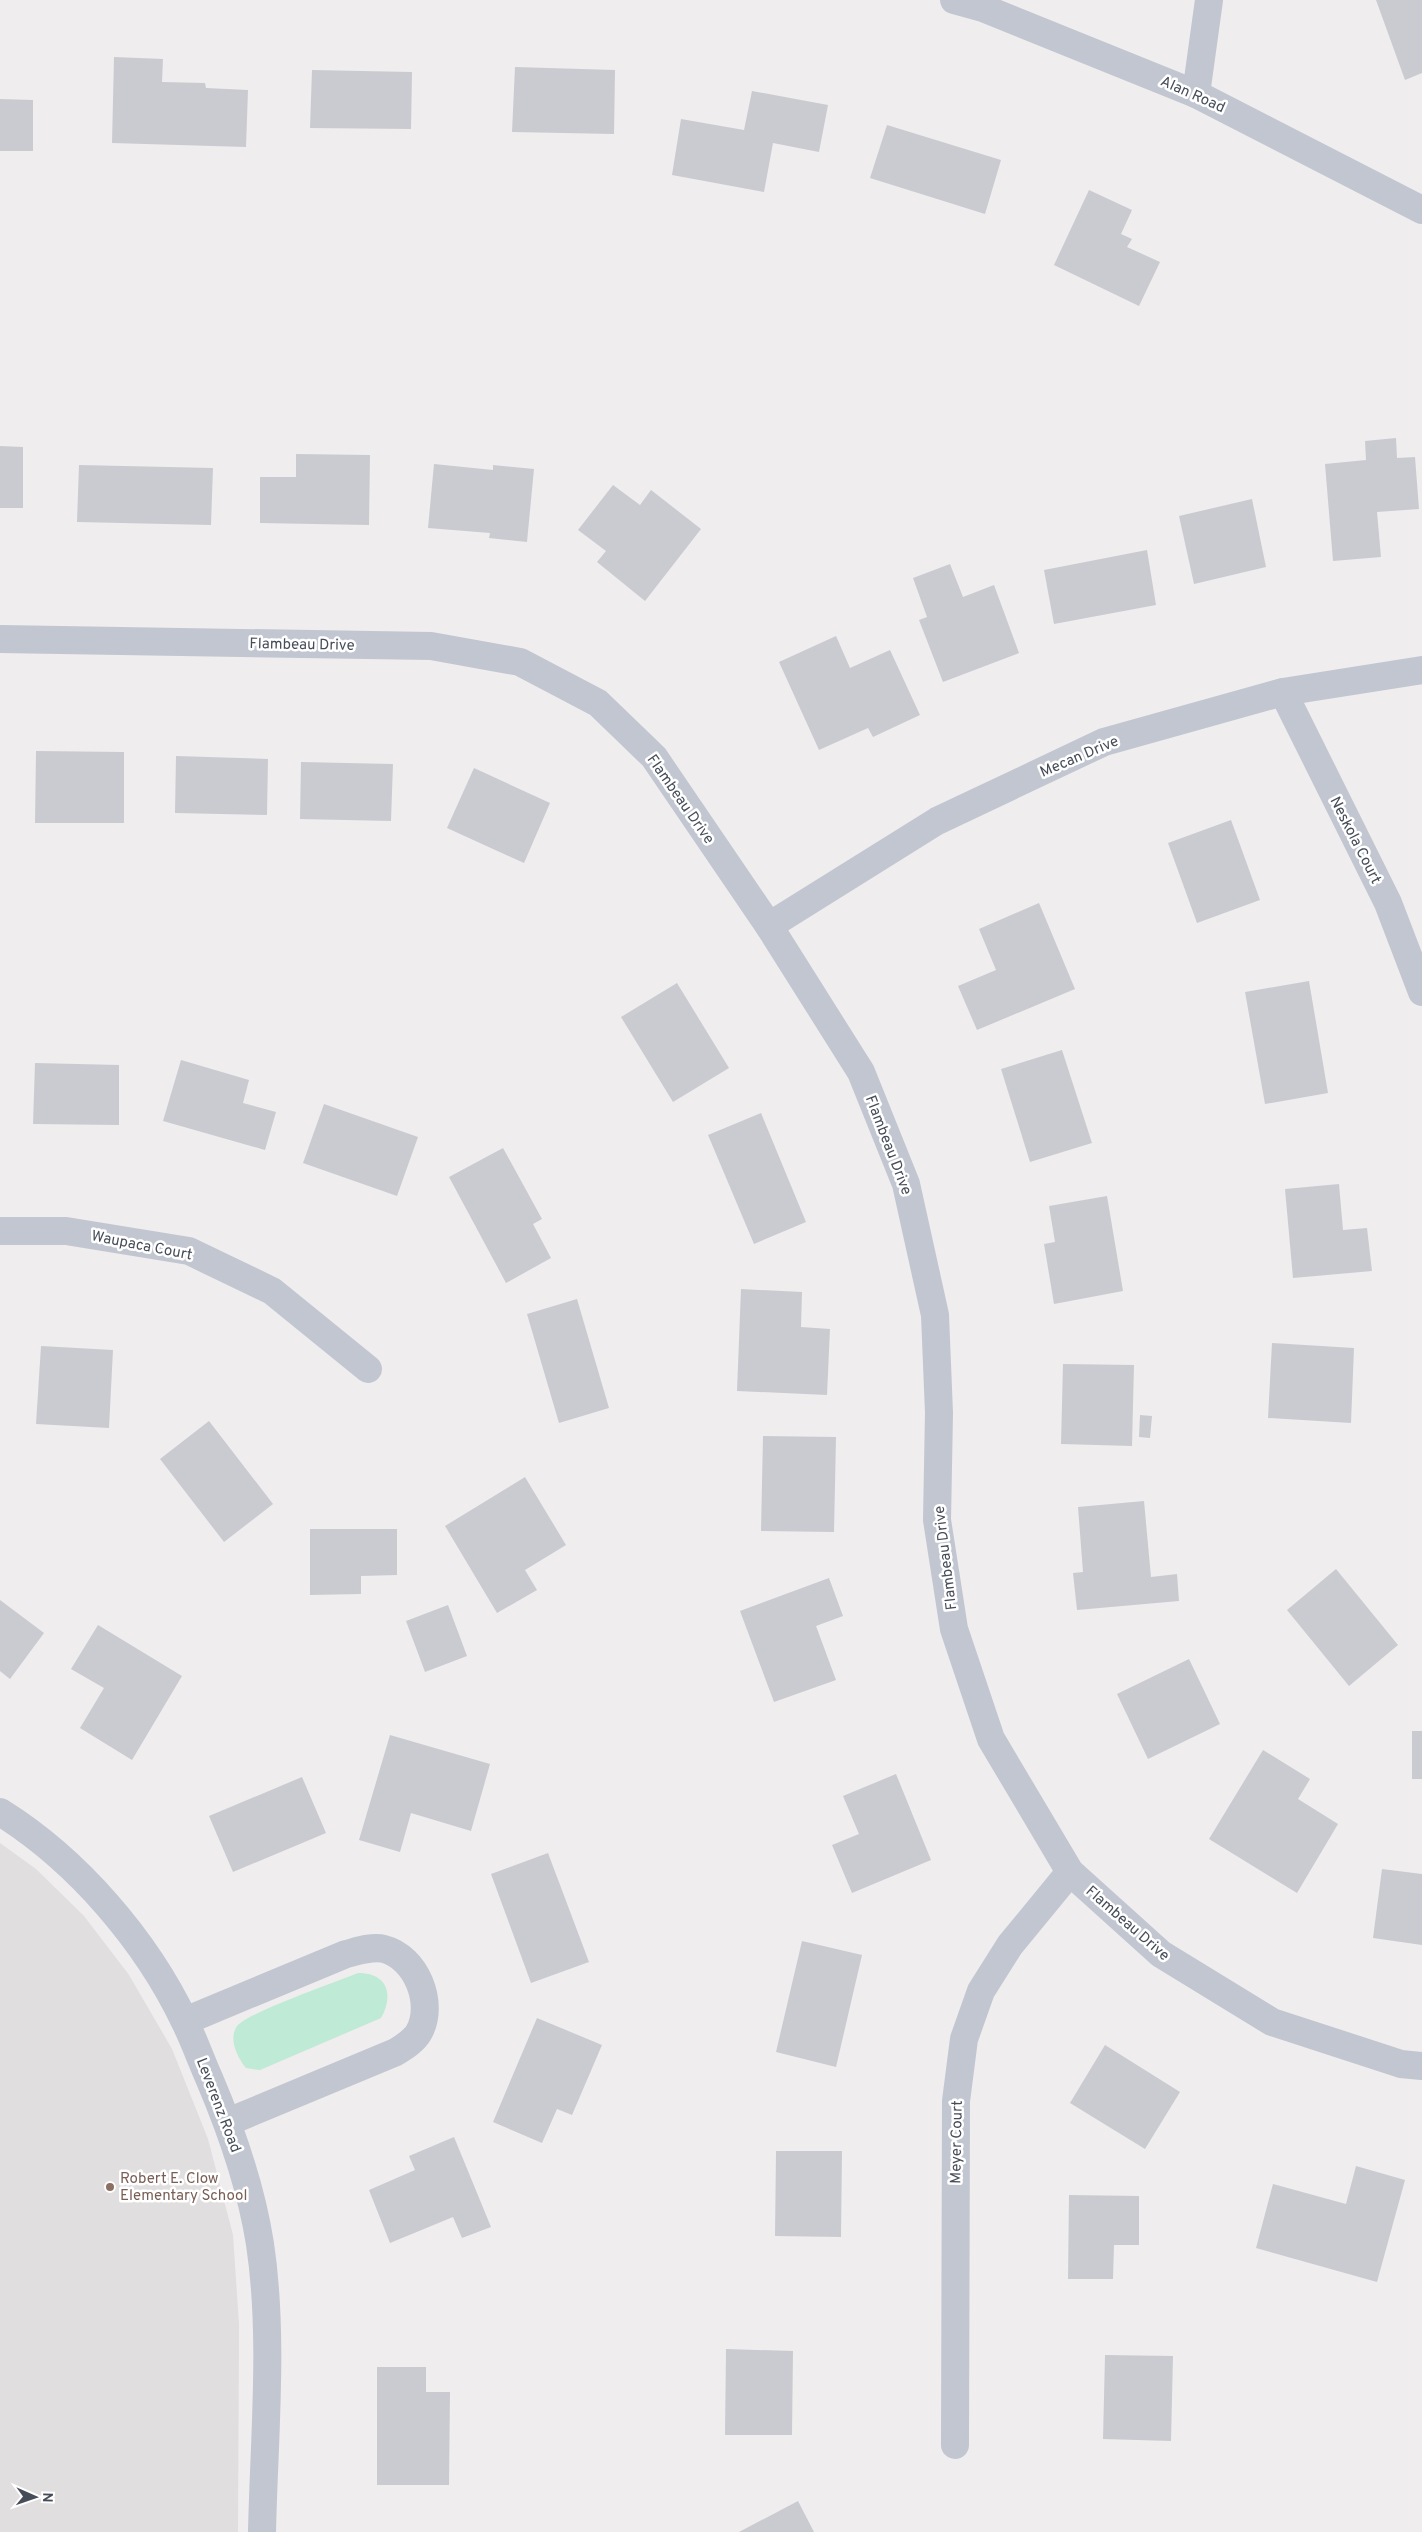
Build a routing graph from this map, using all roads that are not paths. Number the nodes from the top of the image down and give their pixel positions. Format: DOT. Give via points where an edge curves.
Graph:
graph roads {
  1 [pos="954,0"];
  2 [pos="1209,0"];
  3 [pos="1196,94"];
  4 [pos="1422,210"];
  5 [pos="0,639"];
  6 [pos="1422,670"];
  7 [pos="1282,692"];
  8 [pos="769,926"];
  9 [pos="1422,992"];
  10 [pos="0,1231"];
  11 [pos="368,1369"];
  12 [pos="0,1812"];
  13 [pos="1070,1872"];
  14 [pos="185,2021"];
  15 [pos="1422,2066"];
  16 [pos="228,2122"];
  17 [pos="954,2444"];
  18 [pos="262,2532"];
  1 -- 3 [label="street, Alan Road" via="983,8"];
  2 -- 3 [label="street"];
  3 -- 4 [label="street, Alan Road"];
  5 -- 8 [label="street, Flambeau Drive" via="431,646 520,662 598,703 654,757"];
  6 -- 7 [label="street, Mecan Drive"];
  7 -- 8 [label="street, Mecan Drive" via="1104,742 937,821"];
  7 -- 9 [label="street, Neskola Court" via="1388,903"];
  8 -- 13 [label="street, Flambeau Drive" via="861,1072 906,1184 935,1315 939,1413 937,1520 954,1629 991,1739"];
  10 -- 11 [label="street, Waupaca Court" via="66,1231 189,1251 272,1291"];
  12 -- 14 [label="street, Leverenz Road" via="20,1824 67,1863 103,1900 153,1966"];
  13 -- 15 [label="street, Flambeau Drive" via="1161,1954 1272,2022 1401,2064"];
  13 -- 17 [label="street, Meyer Court" via="1010,1945 981,1991 964,2039 956,2101"];
  14 -- 16 [label="street, Leverenz Road"];
  14 -- 16 [label="street" via="365,1949 384,1948 402,1956 416,1973 424,2014 419,2032 409,2044"];
  16 -- 18 [label="street, Leverenz Road" via="250,2190 261,2256 266,2324"];
}
